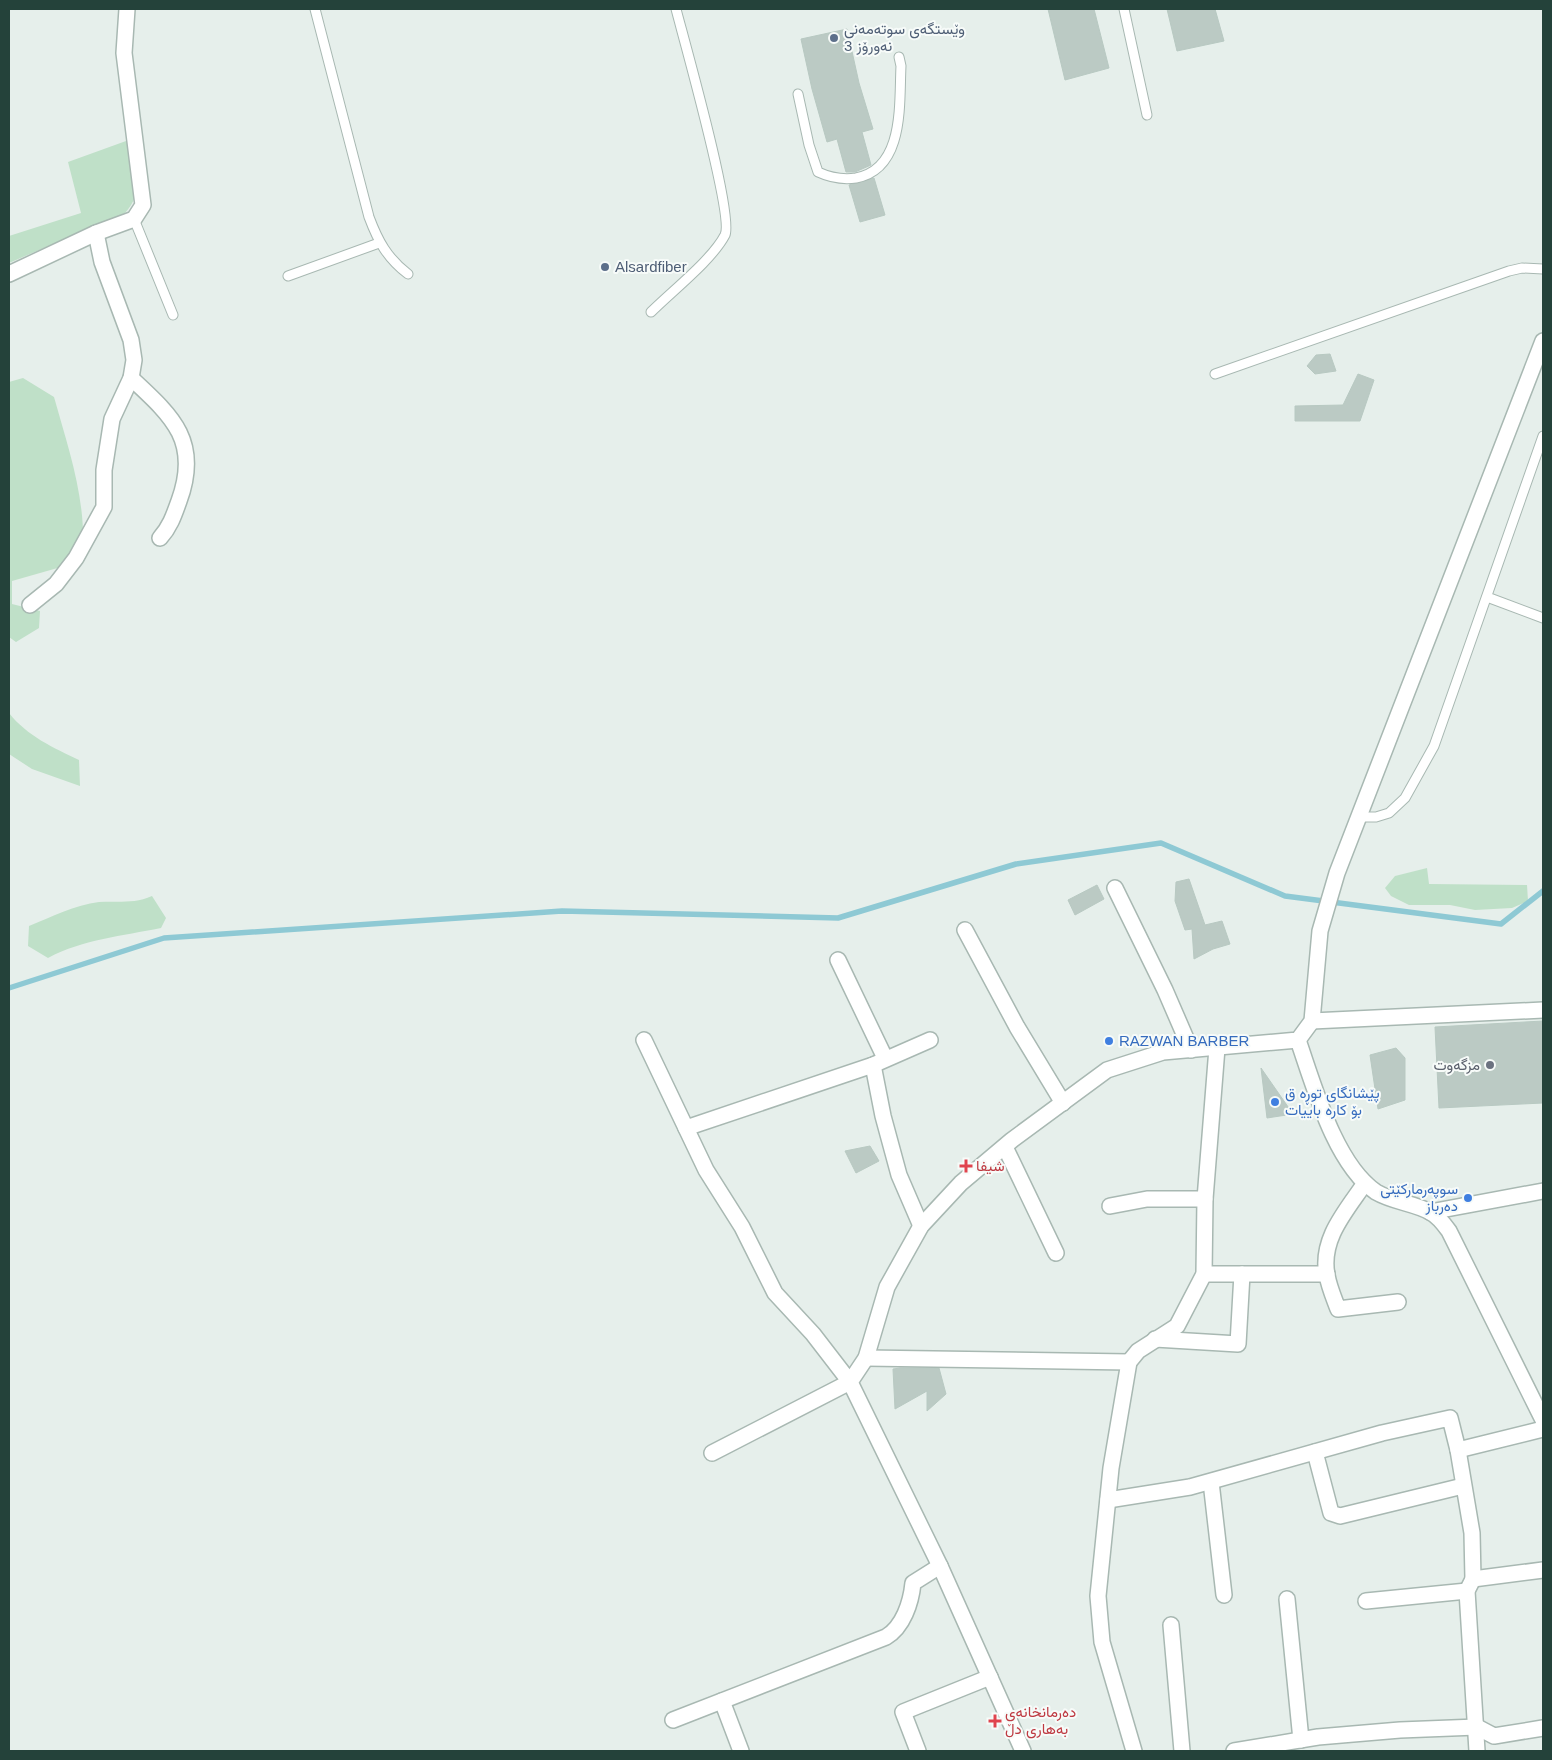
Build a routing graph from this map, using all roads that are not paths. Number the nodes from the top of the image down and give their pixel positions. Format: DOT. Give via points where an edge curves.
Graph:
graph roads {
  1 [pos="127,9"];
  2 [pos="315,9"];
  3 [pos="676,9"];
  4 [pos="1124,9"];
  5 [pos="899,57"];
  6 [pos="798,94"];
  7 [pos="1147,114"];
  8 [pos="134,219"];
  9 [pos="96,233"];
  10 [pos="379,243"];
  11 [pos="1543,269"];
  12 [pos="9,274"];
  13 [pos="408,274"];
  14 [pos="288,276"];
  15 [pos="651,312"];
  16 [pos="173,315"];
  17 [pos="1543,341"];
  18 [pos="1215,374"];
  19 [pos="131,378"];
  20 [pos="1543,436"];
  21 [pos="160,538"];
  22 [pos="1487,598"];
  23 [pos="30,605"];
  24 [pos="1543,618"];
  25 [pos="1360,817"];
  26 [pos="1115,888"];
  27 [pos="965,930"];
  28 [pos="838,960"];
  29 [pos="1543,1010"];
  30 [pos="1312,1021"];
  31 [pos="644,1040"];
  32 [pos="930,1040"];
  33 [pos="1298,1040"];
  34 [pos="1217,1048"];
  35 [pos="1191,1050"];
  36 [pos="879,1062"];
  37 [pos="1062,1103"];
  38 [pos="686,1128"];
  39 [pos="1004,1147"];
  40 [pos="1365,1184"];
  41 [pos="1543,1191"];
  42 [pos="1205,1199"];
  43 [pos="1110,1206"];
  44 [pos="1430,1212"];
  45 [pos="921,1226"];
  46 [pos="1056,1253"];
  47 [pos="1204,1274"];
  48 [pos="1242,1274"];
  49 [pos="1327,1274"];
  50 [pos="1398,1302"];
  51 [pos="1155,1339"];
  52 [pos="866,1358"];
  53 [pos="1128,1362"];
  54 [pos="850,1382"];
  55 [pos="1543,1420"];
  56 [pos="1543,1430"];
  57 [pos="1458,1450"];
  58 [pos="1315,1452"];
  59 [pos="712,1453"];
  60 [pos="1212,1482"];
  61 [pos="1463,1486"];
  62 [pos="1108,1500"];
  63 [pos="940,1566"];
  64 [pos="1543,1570"];
  65 [pos="1470,1585"];
  66 [pos="1224,1596"];
  67 [pos="1287,1599"];
  68 [pos="1366,1600"];
  69 [pos="1171,1625"];
  70 [pos="990,1677"];
  71 [pos="722,1701"];
  72 [pos="673,1720"];
  73 [pos="1477,1727"];
  74 [pos="1543,1728"];
  75 [pos="1301,1740"];
  76 [pos="741,1751"];
  77 [pos="918,1751"];
  78 [pos="1022,1751"];
  79 [pos="1134,1751"];
  80 [pos="1182,1751"];
  81 [pos="1234,1751"];
  82 [pos="1477,1751"];
  1 -- 8 [label="street" via="124,53 143,206"];
  2 -- 10 [label="lane" via="369,217"];
  3 -- 15 [label="lane" via="715,160 726,212 726,234 711,254"];
  4 -- 7 [label="lane"];
  5 -- 6 [label="lane" via="898,128 888,159 866,176 844,180 818,172"];
  8 -- 9 [label="street"];
  8 -- 16 [label="lane"];
  9 -- 12 [label="street"];
  9 -- 19 [label="street" via="102,262 131,340 134,360"];
  10 -- 13 [label="lane" via="393,262"];
  10 -- 14 [label="lane"];
  11 -- 18 [label="lane" via="1509,271"];
  17 -- 25 [label="street"];
  19 -- 21 [label="street" via="174,422 186,448 186,482 169,528"];
  19 -- 23 [label="street" via="112,419 104,470 104,507 76,558 56,584"];
  20 -- 22 [label="lane"];
  22 -- 24 [label="lane"];
  22 -- 25 [label="lane" via="1434,746 1413,784 1389,813"];
  25 -- 30 [label="street" via="1337,873 1320,931"];
  26 -- 35 [label="street"];
  27 -- 37 [label="street"];
  28 -- 36 [label="street"];
  29 -- 30 [label="street"];
  30 -- 33 [label="street"];
  31 -- 38 [label="street"];
  32 -- 36 [label="street"];
  33 -- 34 [label="street"];
  33 -- 40 [label="street" via="1324,1114 1352,1170"];
  34 -- 35 [label="street"];
  34 -- 42 [label="street"];
  35 -- 37 [label="street" via="1163,1052 1107,1070"];
  36 -- 38 [label="street"];
  36 -- 45 [label="street" via="883,1116 899,1174"];
  37 -- 39 [label="street"];
  38 -- 54 [label="street" via="706,1170 742,1227 775,1294 813,1334"];
  39 -- 45 [label="street" via="961,1184"];
  39 -- 46 [label="street"];
  40 -- 44 [label="street" via="1379,1193"];
  40 -- 49 [label="street" via="1335,1226 1328,1245"];
  41 -- 44 [label="street"];
  42 -- 43 [label="street" via="1147,1199"];
  42 -- 47 [label="street"];
  44 -- 55 [label="street" via="1449,1231"];
  45 -- 52 [label="street" via="887,1287"];
  47 -- 48 [label="street"];
  47 -- 51 [label="street" via="1177,1326"];
  48 -- 49 [label="street"];
  48 -- 51 [label="street" via="1238,1344"];
  49 -- 50 [label="street" via="1338,1309"];
  51 -- 53 [label="street"];
  52 -- 53 [label="street"];
  52 -- 54 [label="street"];
  53 -- 62 [label="street"];
  54 -- 59 [label="street"];
  54 -- 63 [label="street"];
  56 -- 57 [label="street"];
  57 -- 58 [label="street" via="1450,1418"];
  57 -- 61 [label="street"];
  58 -- 60 [label="street"];
  58 -- 61 [label="street" via="1327,1505 1331,1513 1340,1516"];
  60 -- 62 [label="street"];
  60 -- 66 [label="street"];
  61 -- 65 [label="street" via="1472,1533"];
  62 -- 79 [label="street" via="1098,1596 1102,1633"];
  63 -- 70 [label="street"];
  63 -- 71 [label="street" via="913,1583 912,1596 893,1633"];
  64 -- 65 [label="street"];
  65 -- 68 [label="street"];
  65 -- 73 [label="street"];
  67 -- 75 [label="street"];
  69 -- 80 [label="street"];
  70 -- 77 [label="street" via="902,1712"];
  70 -- 78 [label="street"];
  71 -- 72 [label="street"];
  71 -- 76 [label="street"];
  73 -- 74 [label="street" via="1494,1736"];
  73 -- 75 [label="street" via="1400,1730"];
  73 -- 82 [label="street"];
  75 -- 81 [label="street"];
}
